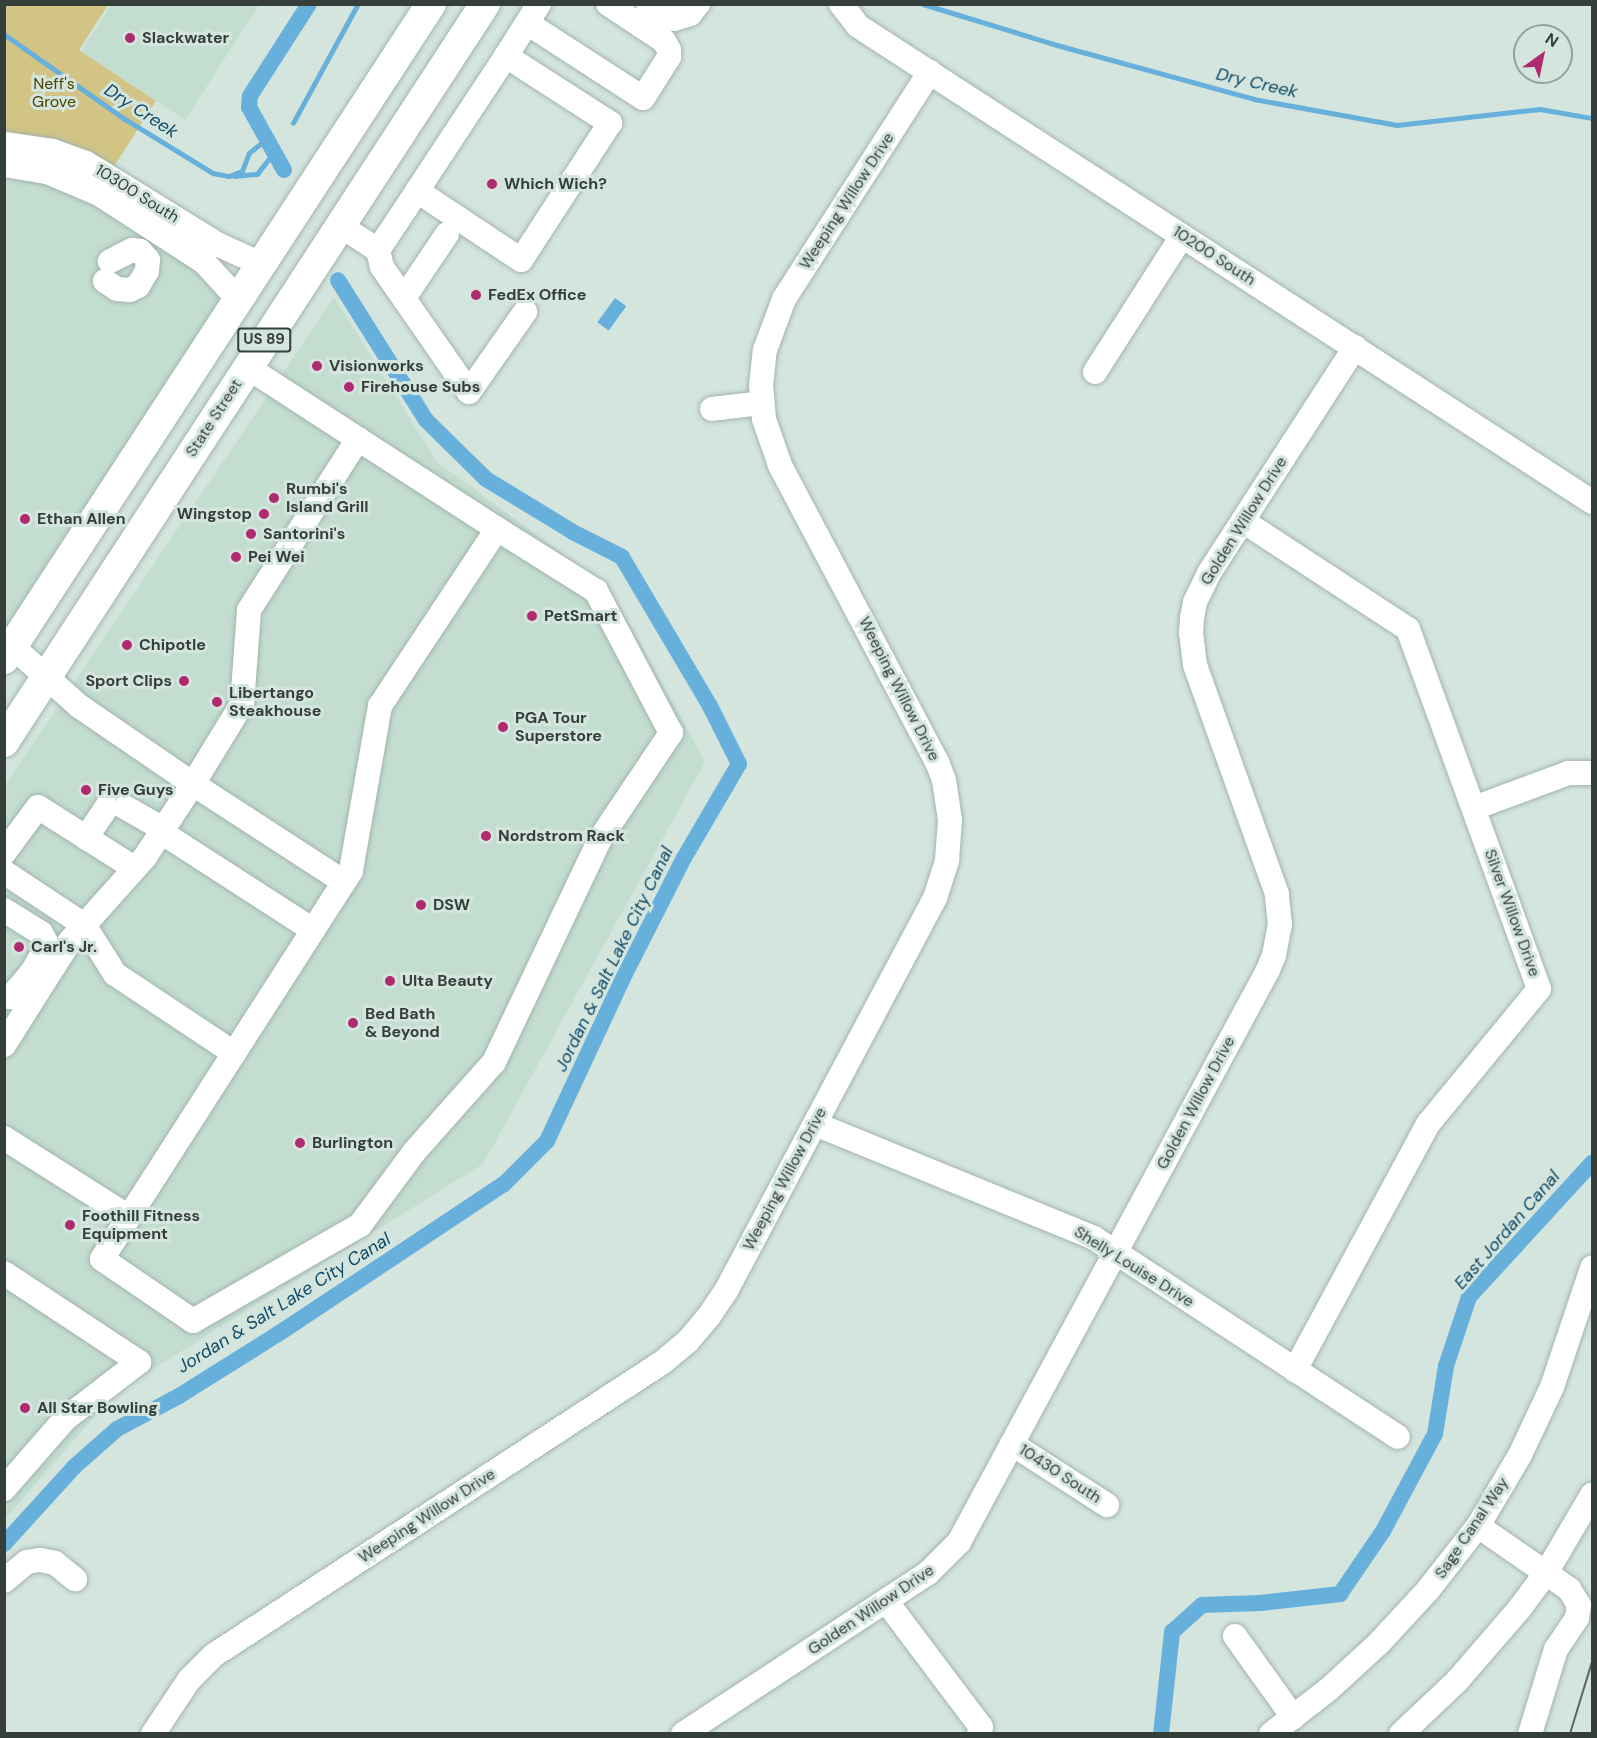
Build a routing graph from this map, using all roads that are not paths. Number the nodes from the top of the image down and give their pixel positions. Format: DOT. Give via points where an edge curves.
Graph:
graph roads {
  1 [pos="431,4"];
  2 [pos="485,4"];
  3 [pos="608,4"];
  4 [pos="648,4"];
  5 [pos="698,4"];
  6 [pos="841,4"];
  7 [pos="533,14"];
  8 [pos="506,56"];
  9 [pos="930,72"];
  10 [pos="4,144"];
  11 [pos="4,165"];
  12 [pos="417,191"];
  13 [pos="339,225"];
  14 [pos="447,234"];
  15 [pos="1182,236"];
  16 [pos="378,250"];
  17 [pos="261,264"];
  18 [pos="404,298"];
  19 [pos="238,299"];
  20 [pos="525,312"];
  21 [pos="1355,347"];
  22 [pos="246,367"];
  23 [pos="1095,372"];
  24 [pos="762,403"];
  25 [pos="712,409"];
  26 [pos="358,439"];
  27 [pos="1593,502"];
  28 [pos="1243,521"];
  29 [pos="497,530"];
  30 [pos="7,652"];
  31 [pos="45,678"];
  32 [pos="4,742"];
  33 [pos="1593,773"];
  34 [pos="193,784"];
  35 [pos="1474,808"];
  36 [pos="162,830"];
  37 [pos="87,838"];
  38 [pos="4,853"];
  39 [pos="134,868"];
  40 [pos="4,872"];
  41 [pos="344,882"];
  42 [pos="4,910"];
  43 [pos="84,925"];
  44 [pos="313,930"];
  45 [pos="14,999"];
  46 [pos="4,1045"];
  47 [pos="234,1053"];
  48 [pos="815,1124"];
  49 [pos="4,1138"];
  50 [pos="129,1217"];
  51 [pos="1116,1253"];
  52 [pos="1593,1268"];
  53 [pos="4,1273"];
  54 [pos="1295,1370"];
  55 [pos="1398,1437"];
  56 [pos="1012,1444"];
  57 [pos="4,1490"];
  58 [pos="1593,1495"];
  59 [pos="1107,1505"];
  60 [pos="1478,1526"];
  61 [pos="1546,1573"];
  62 [pos="75,1579"];
  63 [pos="4,1581"];
  64 [pos="886,1601"];
  65 [pos="1235,1636"];
  66 [pos="1293,1717"];
  67 [pos="153,1734"];
  68 [pos="683,1734"];
  69 [pos="979,1734"];
  70 [pos="1271,1734"];
  71 [pos="1401,1734"];
  72 [pos="1530,1734"];
  1 -- 17 [label="main road, US 89"];
  2 -- 13 [label="main road, State Street / US 89"];
  3 -- 7 [label="street" via="664,41 669,50 669,57 643,98"];
  4 -- 5 [label="street" via="674,19 690,14"];
  6 -- 9 [label="street, 10200 South" via="858,26"];
  7 -- 8 [label="street"];
  8 -- 12 [label="street"];
  8 -- 12 [label="street" via="610,123 521,260"];
  9 -- 15 [label="street, 10200 South"];
  9 -- 24 [label="street, Weeping Willow Drive" via="776,315 765,350"];
  10 -- 17 [label="street, 10300 South" via="53,151 86,163 219,245"];
  11 -- 19 [label="street, 10300 South" via="47,172 99,194 204,262"];
  12 -- 16 [label="street"];
  13 -- 16 [label="street"];
  13 -- 22 [label="main road, State Street / US 89"];
  14 -- 18 [label="street"];
  15 -- 21 [label="street, 10200 South"];
  15 -- 23 [label="street"];
  16 -- 18 [label="street" via="382,267"];
  17 -- 19 [label="main road, US 89"];
  18 -- 20 [label="street" via="469,392"];
  19 -- 30 [label="main road, US 89"];
  21 -- 27 [label="street, 10200 South"];
  21 -- 28 [label="street, Golden Willow Drive"];
  22 -- 26 [label="street"];
  22 -- 31 [label="main road, State Street / US 89"];
  24 -- 25 [label="street"];
  24 -- 48 [label="street, Weeping Willow Drive" via="768,435 780,465 933,752 944,780 950,820 947,860 935,898"];
  26 -- 29 [label="street"];
  26 -- 34 [label="street" via="249,610 242,704"];
  28 -- 35 [label="street, Silver Willow Drive" via="1408,629"];
  28 -- 51 [label="street, Golden Willow Drive" via="1201,587 1192,618 1192,649 1275,886 1280,909 1278,940 1268,970"];
  29 -- 41 [label="street" via="380,706 351,871"];
  29 -- 50 [label="street" via="596,591 671,733 600,839 494,1062 415,1151 360,1226 192,1321 102,1259"];
  30 -- 31 [label="street"];
  31 -- 32 [label="main road, State Street / US 89"];
  31 -- 34 [label="street"];
  33 -- 35 [label="street" via="1568,773"];
  34 -- 36 [label="street"];
  34 -- 41 [label="street"];
  35 -- 54 [label="street, Silver Willow Drive" via="1539,989 1428,1124"];
  36 -- 37 [label="street" via="114,801"];
  36 -- 39 [label="street"];
  36 -- 44 [label="street"];
  37 -- 38 [label="street" via="38,807"];
  37 -- 39 [label="street"];
  39 -- 43 [label="street"];
  40 -- 43 [label="street"];
  41 -- 44 [label="street"];
  42 -- 45 [label="street" via="42,933 46,942"];
  43 -- 45 [label="street"];
  43 -- 47 [label="street" via="115,974"];
  44 -- 47 [label="street"];
  45 -- 46 [label="street"];
  47 -- 50 [label="street"];
  48 -- 51 [label="street, Shelly Louise Drive" via="1064,1224"];
  48 -- 67 [label="street, Weeping Willow Drive" via="719,1303 682,1347 222,1649 189,1680"];
  49 -- 50 [label="street"];
  51 -- 54 [label="street, Shelly Louise Drive"];
  51 -- 56 [label="street, Golden Willow Drive"];
  52 -- 60 [label="street, Sage Canal Way" via="1548,1395 1520,1455"];
  53 -- 57 [label="street" via="139,1362 65,1419"];
  54 -- 55 [label="street, Shelly Louise Drive"];
  56 -- 59 [label="street, 10430 South"];
  56 -- 64 [label="street, Golden Willow Drive" via="967,1530 950,1554"];
  58 -- 61 [label="street"];
  60 -- 61 [label="street"];
  60 -- 66 [label="street, Sage Canal Way" via="1404,1617"];
  61 -- 71 [label="street" via="1489,1645"];
  61 -- 72 [label="street" via="1574,1594 1578,1612 1556,1649"];
  62 -- 63 [label="street" via="55,1563 40,1560 27,1562"];
  64 -- 68 [label="street, Golden Willow Drive"];
  64 -- 69 [label="street" via="981,1727"];
  65 -- 66 [label="street"];
  66 -- 70 [label="street, Sage Canal Way"];
}
